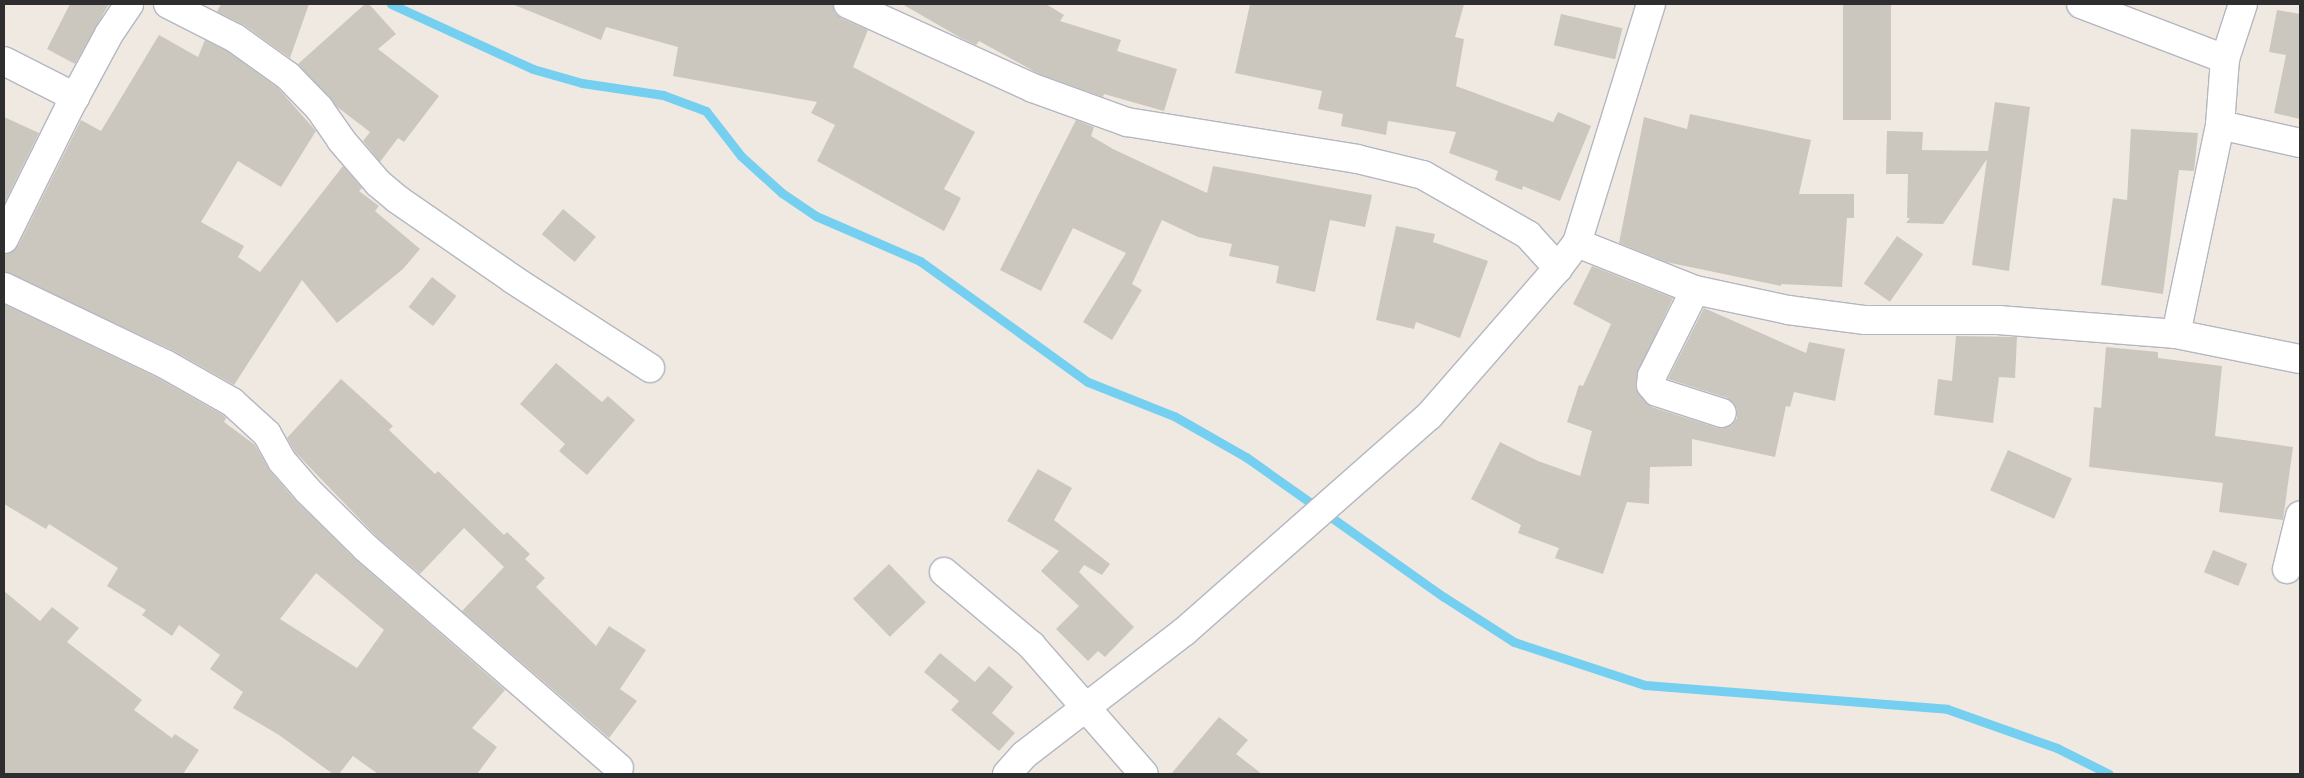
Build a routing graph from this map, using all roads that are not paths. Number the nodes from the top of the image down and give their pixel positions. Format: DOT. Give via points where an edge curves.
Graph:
graph roads {
  1 [pos="129,4"];
  2 [pos="168,4"];
  3 [pos="848,4"];
  4 [pos="1651,4"];
  5 [pos="2081,4"];
  6 [pos="2243,4"];
  7 [pos="2225,59"];
  8 [pos="4,61"];
  9 [pos="75,97"];
  10 [pos="2220,125"];
  11 [pos="2300,143"];
  12 [pos="4,240"];
  13 [pos="1577,243"];
  14 [pos="1558,268"];
  15 [pos="4,287"];
  16 [pos="1695,290"];
  17 [pos="2176,334"];
  18 [pos="2300,359"];
  19 [pos="650,368"];
  20 [pos="1722,413"];
  21 [pos="2300,516"];
  22 [pos="2287,569"];
  23 [pos="944,572"];
  24 [pos="1086,709"];
  25 [pos="619,768"];
  26 [pos="1007,774"];
  27 [pos="1144,774"];
  1 -- 9 [label="street" via="108,34"];
  2 -- 19 [label="street" via="235,38 288,76 319,108 378,183 397,199"];
  3 -- 14 [label="street" via="1033,88 1127,122 1357,159 1423,175 1528,235"];
  4 -- 13 [label="street"];
  5 -- 7 [label="street"];
  6 -- 7 [label="street"];
  7 -- 10 [label="street"];
  8 -- 9 [label="street"];
  9 -- 12 [label="street"];
  10 -- 11 [label="street"];
  10 -- 17 [label="street"];
  13 -- 14 [label="street"];
  13 -- 16 [label="street"];
  14 -- 24 [label="street" via="1429,416 1184,631"];
  15 -- 25 [label="street" via="165,364 232,402 268,434 282,461 366,548"];
  16 -- 17 [label="street" via="1788,310 1865,320 1998,320"];
  16 -- 20 [label="street" via="1652,376 1651,385 1657,392"];
  17 -- 18 [label="street"];
  21 -- 22 [label="street"];
  23 -- 24 [label="street" via="1031,645"];
  24 -- 26 [label="street" via="1024,755"];
  24 -- 27 [label="street"];
}
